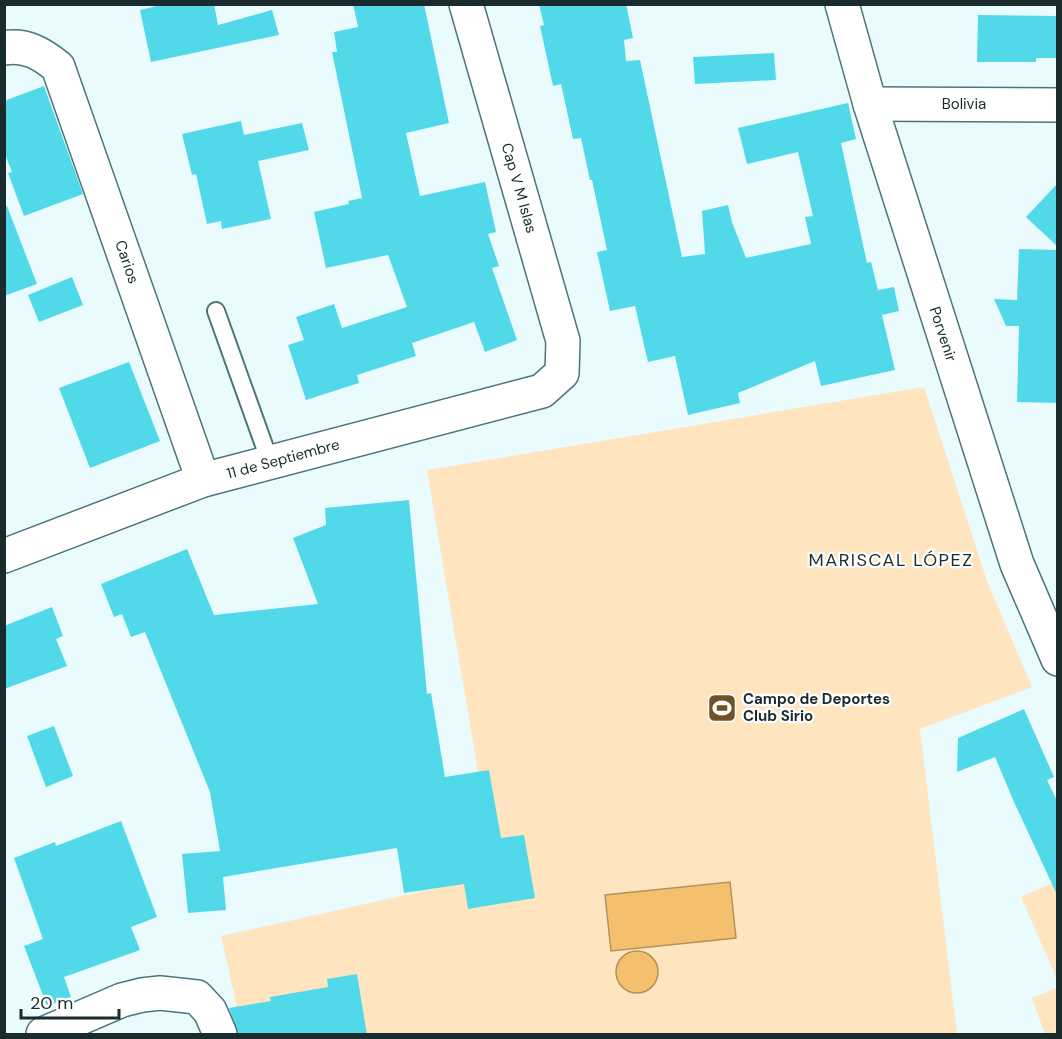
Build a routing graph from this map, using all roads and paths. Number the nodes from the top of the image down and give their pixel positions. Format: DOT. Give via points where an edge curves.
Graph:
graph roads {
  1 [pos="466,4"];
  2 [pos="842,4"];
  3 [pos="4,48"];
  4 [pos="870,104"];
  5 [pos="1058,105"];
  6 [pos="216,311"];
  7 [pos="562,373"];
  8 [pos="270,462"];
  9 [pos="203,480"];
  10 [pos="4,556"];
  11 [pos="1058,659"];
  12 [pos="42,1035"];
  13 [pos="220,1035"];
  1 -- 7 [label="street, Cap V M Islas" via="563,341"];
  2 -- 4 [label="street, Porvenir"];
  3 -- 9 [label="street, Carios" via="40,52 58,67"];
  4 -- 5 [label="street, Bolivia"];
  4 -- 11 [label="street, Porvenir" via="1017,564"];
  6 -- 8 [label="lane"];
  7 -- 8 [label="street, 11 de Septiembre" via="542,391"];
  8 -- 9 [label="street, 11 de Septiembre"];
  9 -- 10 [label="street, 11 de Septiembre"];
  12 -- 13 [label="street" via="122,1000 160,993 197,997 210,1011"];
}
